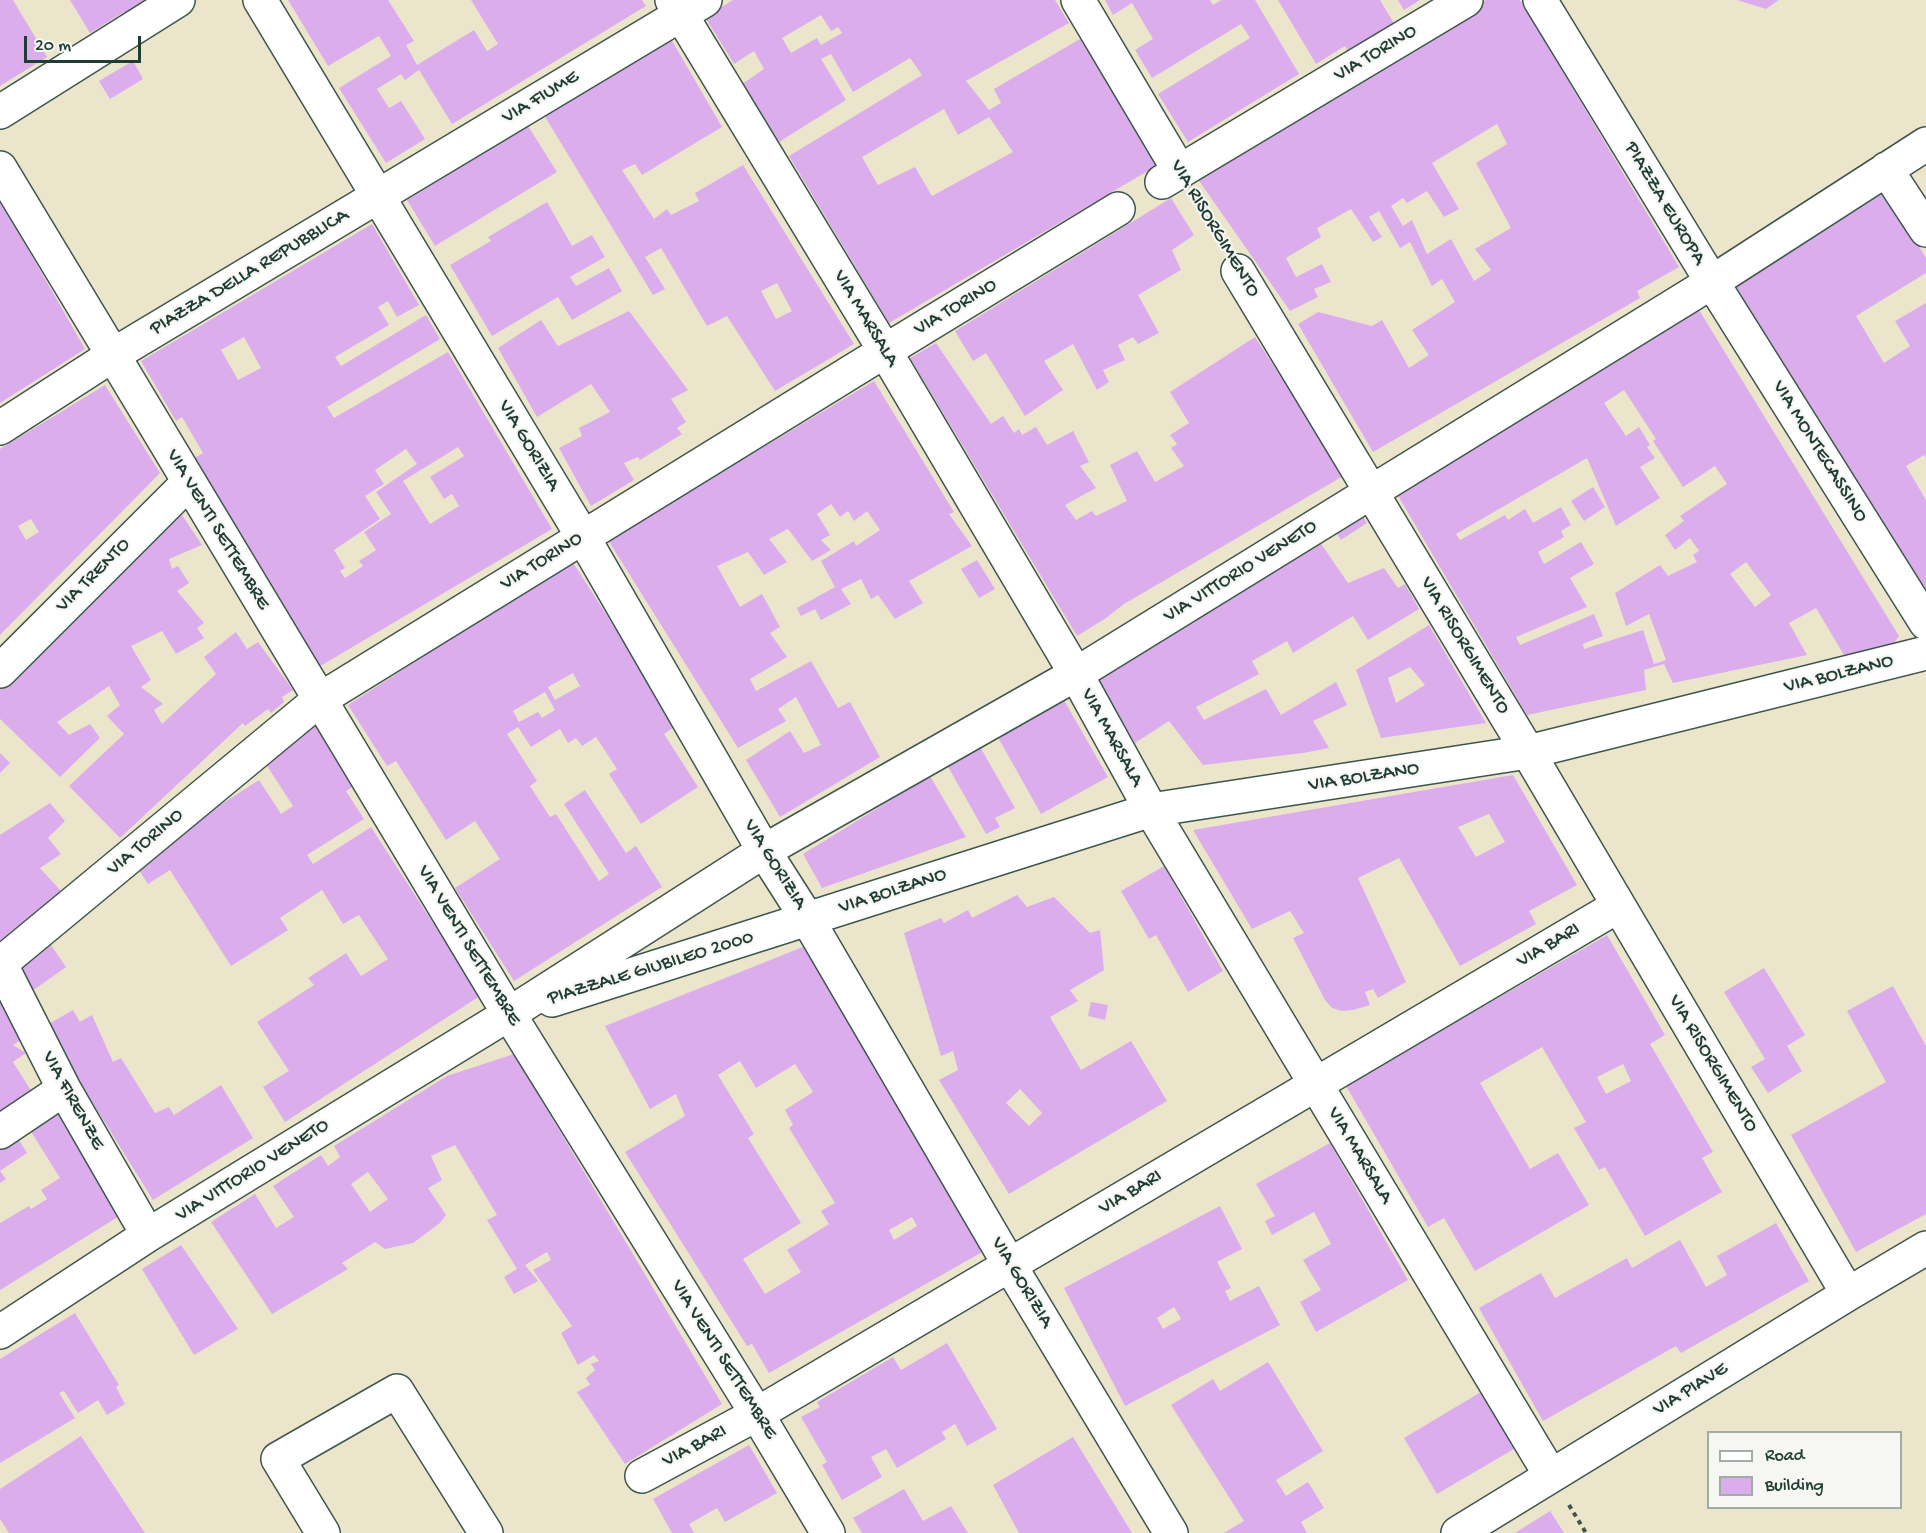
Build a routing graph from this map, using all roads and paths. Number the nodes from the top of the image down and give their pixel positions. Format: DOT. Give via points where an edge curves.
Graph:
graph roads {
  1 [pos="178,0"];
  2 [pos="260,0"];
  3 [pos="1078,0"];
  4 [pos="1466,0"];
  5 [pos="1540,0"];
  6 [pos="686,5"];
  7 [pos="0,112"];
  8 [pos="1926,144"];
  9 [pos="0,168"];
  10 [pos="1886,169"];
  11 [pos="1171,177"];
  12 [pos="378,196"];
  13 [pos="1118,209"];
  14 [pos="1926,230"];
  15 [pos="1238,271"];
  16 [pos="1712,282"];
  17 [pos="885,351"];
  18 [pos="113,355"];
  19 [pos="0,428"];
  20 [pos="189,482"];
  21 [pos="1372,492"];
  22 [pos="583,537"];
  23 [pos="1926,623"];
  24 [pos="1926,653"];
  25 [pos="0,671"];
  26 [pos="1076,674"];
  27 [pos="319,700"];
  28 [pos="1528,752"];
  29 [pos="1151,810"];
  30 [pos="764,851"];
  31 [pos="1618,906"];
  32 [pos="808,920"];
  33 [pos="0,963"];
  34 [pos="509,1014"];
  35 [pos="1315,1084"];
  36 [pos="64,1089"];
  37 [pos="0,1132"];
  38 [pos="148,1235"];
  39 [pos="1926,1248"];
  40 [pos="1010,1264"];
  41 [pos="1848,1294"];
  42 [pos="0,1332"];
  43 [pos="757,1414"];
  44 [pos="642,1476"];
  45 [pos="1551,1476"];
  46 [pos="323,1533"];
  47 [pos="486,1533"];
  48 [pos="828,1533"];
  49 [pos="1171,1533"];
  50 [pos="1458,1533"];
  1 -- 7 [label="street"];
  2 -- 12 [label="street"];
  3 -- 11 [label="street, VIA RISORGIMENTO"];
  4 -- 11 [label="street, VIA TORINO"];
  5 -- 16 [label="street, PIAZZA EUROPA"];
  6 -- 12 [label="street, VIA FIUME"];
  6 -- 17 [label="street, VIA MARSALA"];
  8 -- 10 [label="street, PIAZZA EUROPA"];
  9 -- 18 [label="street"];
  10 -- 14 [label="street"];
  10 -- 16 [label="street, PIAZZA EUROPA"];
  11 -- 15 [label="path, VIA RISORGIMENTO"];
  12 -- 18 [label="street, PIAZZA DELLA REPUBBLICA"];
  12 -- 22 [label="street, VIA GORIZIA"];
  13 -- 17 [label="street, VIA TORINO"];
  15 -- 21 [label="street, VIA RISORGIMENTO"];
  16 -- 21 [label="street, VIA VITTORIO VENETO"];
  16 -- 23 [label="street, VIA MONTECASSINO"];
  17 -- 22 [label="street, VIA TORINO"];
  17 -- 26 [label="street, VIA MARSALA"];
  18 -- 19 [label="street, PIAZZA DELLA REPUBBLICA"];
  18 -- 20 [label="street, VIA VENTI SETTEMBRE"];
  20 -- 25 [label="street, VIA TRENTO"];
  20 -- 27 [label="street, VIA VENTI SETTEMBRE"];
  21 -- 26 [label="street, VIA VITTORIO VENETO"];
  21 -- 28 [label="street, VIA RISORGIMENTO"];
  22 -- 27 [label="street, VIA TORINO"];
  22 -- 30 [label="street, VIA GORIZIA"];
  24 -- 28 [label="street, VIA BOLZANO"];
  26 -- 29 [label="street, VIA MARSALA"];
  26 -- 30 [label="street, VIA VITTORIO VENETO"];
  27 -- 33 [label="street, VIA TORINO"];
  27 -- 34 [label="street, VIA VENTI SETTEMBRE"];
  28 -- 29 [label="street, VIA BOLZANO"];
  28 -- 31 [label="street, VIA RISORGIMENTO"];
  29 -- 32 [label="street, VIA BOLZANO"];
  29 -- 35 [label="street, VIA MARSALA"];
  30 -- 32 [label="street, VIA GORIZIA"];
  30 -- 34 [label="street, PIAZZALE GIUBILEO 2000"];
  31 -- 35 [label="street, VIA BARI"];
  31 -- 41 [label="street, VIA RISORGIMENTO"];
  32 -- 34 [label="street, PIAZZALE GIUBILEO 2000"];
  32 -- 40 [label="street, VIA GORIZIA"];
  33 -- 36 [label="street, VIA FIRENZE"];
  34 -- 38 [label="street, VIA VITTORIO VENETO"];
  34 -- 43 [label="street, VIA VENTI SETTEMBRE"];
  35 -- 40 [label="street, VIA BARI"];
  35 -- 45 [label="street, VIA MARSALA"];
  36 -- 37 [label="street"];
  36 -- 38 [label="street, VIA FIRENZE"];
  38 -- 42 [label="street, VIA VITTORIO VENETO"];
  39 -- 41 [label="street, VIA PIAVE"];
  40 -- 43 [label="street, VIA BARI"];
  40 -- 49 [label="street, VIA GORIZIA"];
  41 -- 45 [label="street, VIA PIAVE"];
  43 -- 44 [label="street, VIA BARI"];
  43 -- 48 [label="street, VIA VENTI SETTEMBRE"];
  45 -- 50 [label="street, VIA PIAVE"];
  46 -- 47 [label="street" via="278,1460 396,1391"];
}
